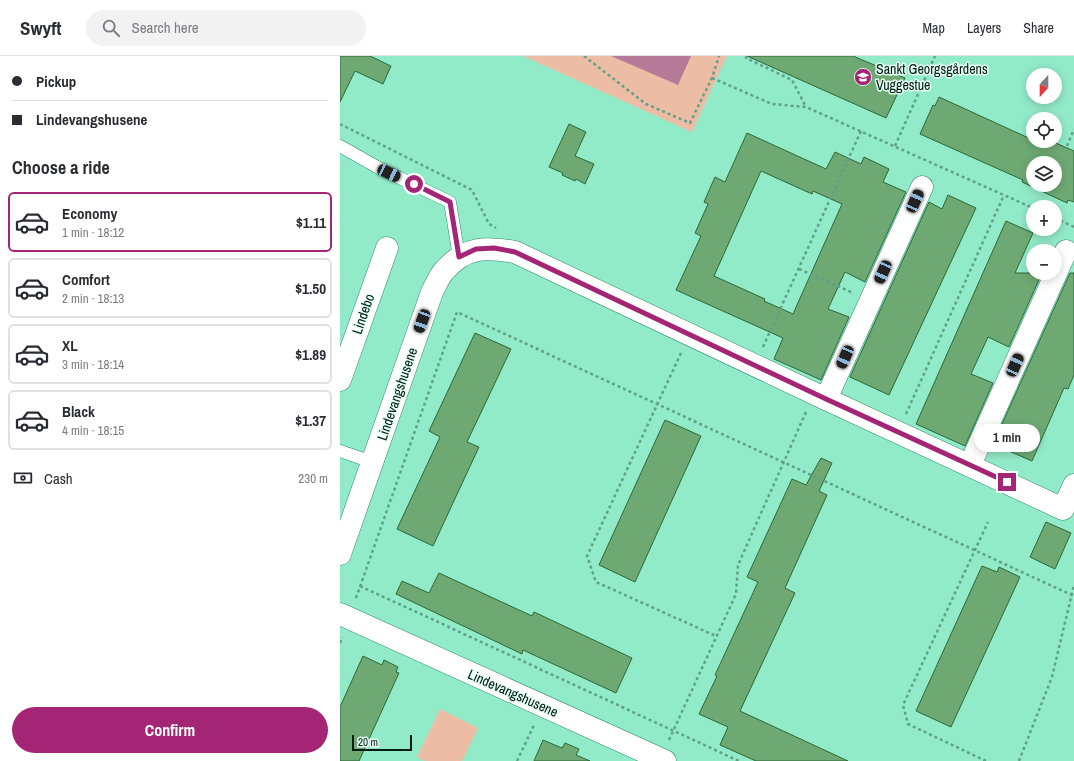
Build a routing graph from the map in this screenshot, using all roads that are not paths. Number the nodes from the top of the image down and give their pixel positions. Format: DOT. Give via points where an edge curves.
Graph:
graph roads {
  1 [pos="340,146"];
  2 [pos="922,187"];
  3 [pos="387,248"];
  4 [pos="1066,251"];
  5 [pos="459,257"];
  6 [pos="340,380"];
  7 [pos="820,396"];
  8 [pos="340,450"];
  9 [pos="372,462"];
  10 [pos="970,465"];
  11 [pos="1074,485"];
  12 [pos="340,554"];
  13 [pos="344,616"];
  14 [pos="662,760"];
  1 -- 5 [label="lane" via="450,202"];
  2 -- 7 [label="street" via="870,301"];
  3 -- 6 [label="street, Lindebo"];
  4 -- 10 [label="street"];
  5 -- 7 [label="street, Lindevangshusene" via="476,249 494,248 515,252"];
  5 -- 9 [label="street, Lindevangshusene" via="444,271 432,292"];
  7 -- 10 [label="street, Lindevangshusene"];
  8 -- 9 [label="lane"];
  9 -- 12 [label="street, Lindevangshusene"];
  10 -- 11 [label="street, Lindevangshusene" via="1063,509"];
  13 -- 14 [label="street, Lindevangshusene"];
}
